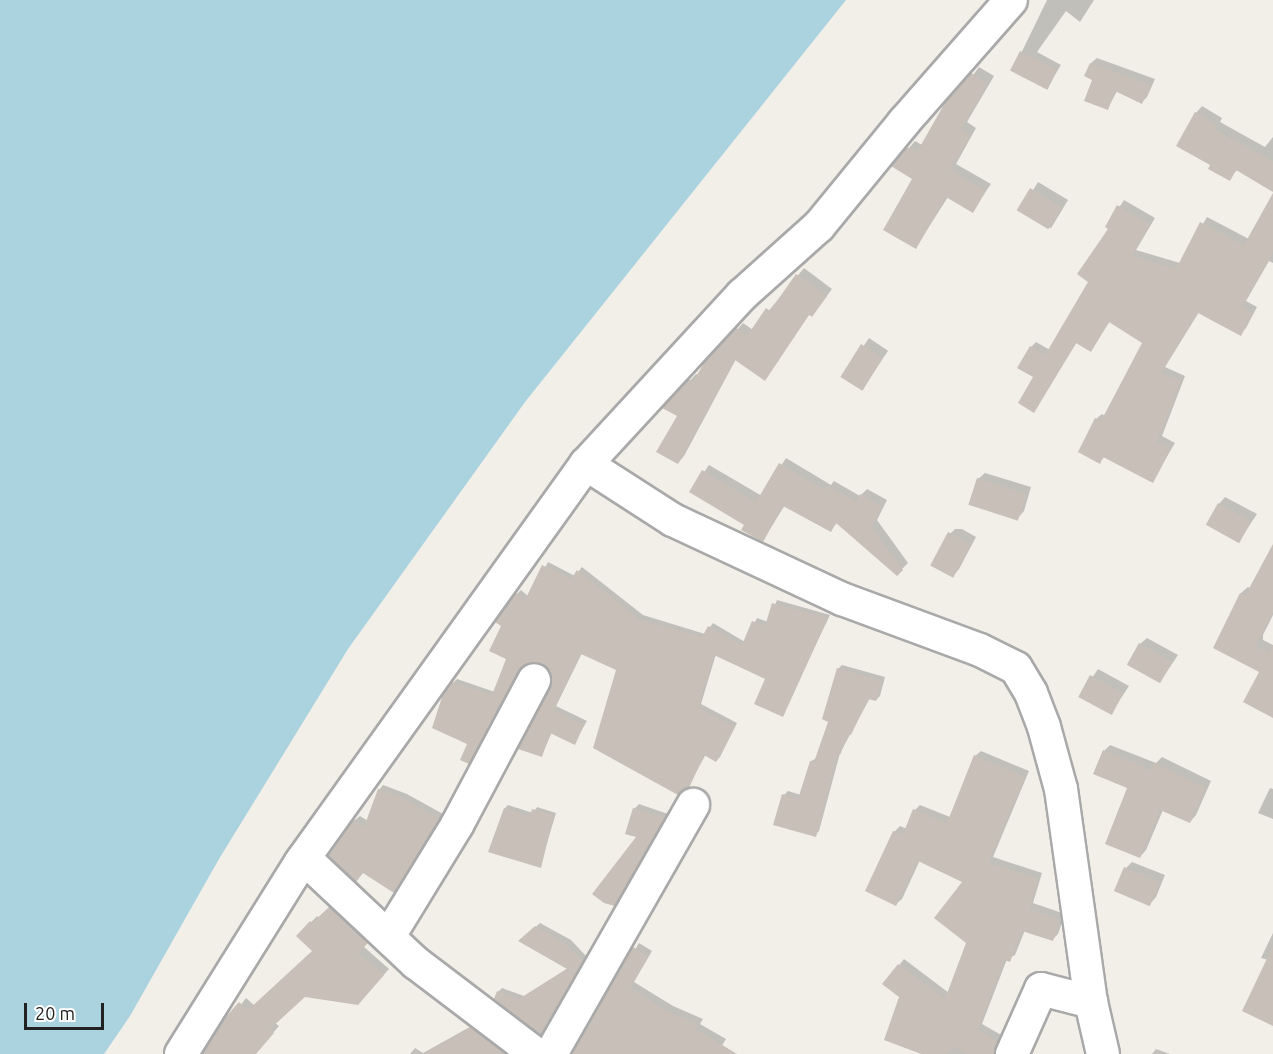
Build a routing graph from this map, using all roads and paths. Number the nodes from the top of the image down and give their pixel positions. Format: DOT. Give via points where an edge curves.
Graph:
graph roads {
  1 [pos="1011,0"];
  2 [pos="586,464"];
  3 [pos="534,680"];
  4 [pos="693,805"];
  5 [pos="304,858"];
  6 [pos="389,936"];
  7 [pos="1090,1002"];
  8 [pos="181,1054"];
  9 [pos="536,1054"];
  10 [pos="551,1054"];
  11 [pos="1012,1054"];
  12 [pos="1103,1054"];
  1 -- 2 [label="street" via="819,226 742,295"];
  2 -- 5 [label="street"];
  2 -- 7 [label="street" via="673,520 842,598 980,650 1016,668 1041,718 1061,789"];
  3 -- 6 [label="street" via="457,825"];
  4 -- 10 [label="street"];
  5 -- 6 [label="street"];
  5 -- 8 [label="street"];
  6 -- 9 [label="street" via="416,963"];
  7 -- 11 [label="street" via="1041,989"];
  7 -- 12 [label="street"];
}
